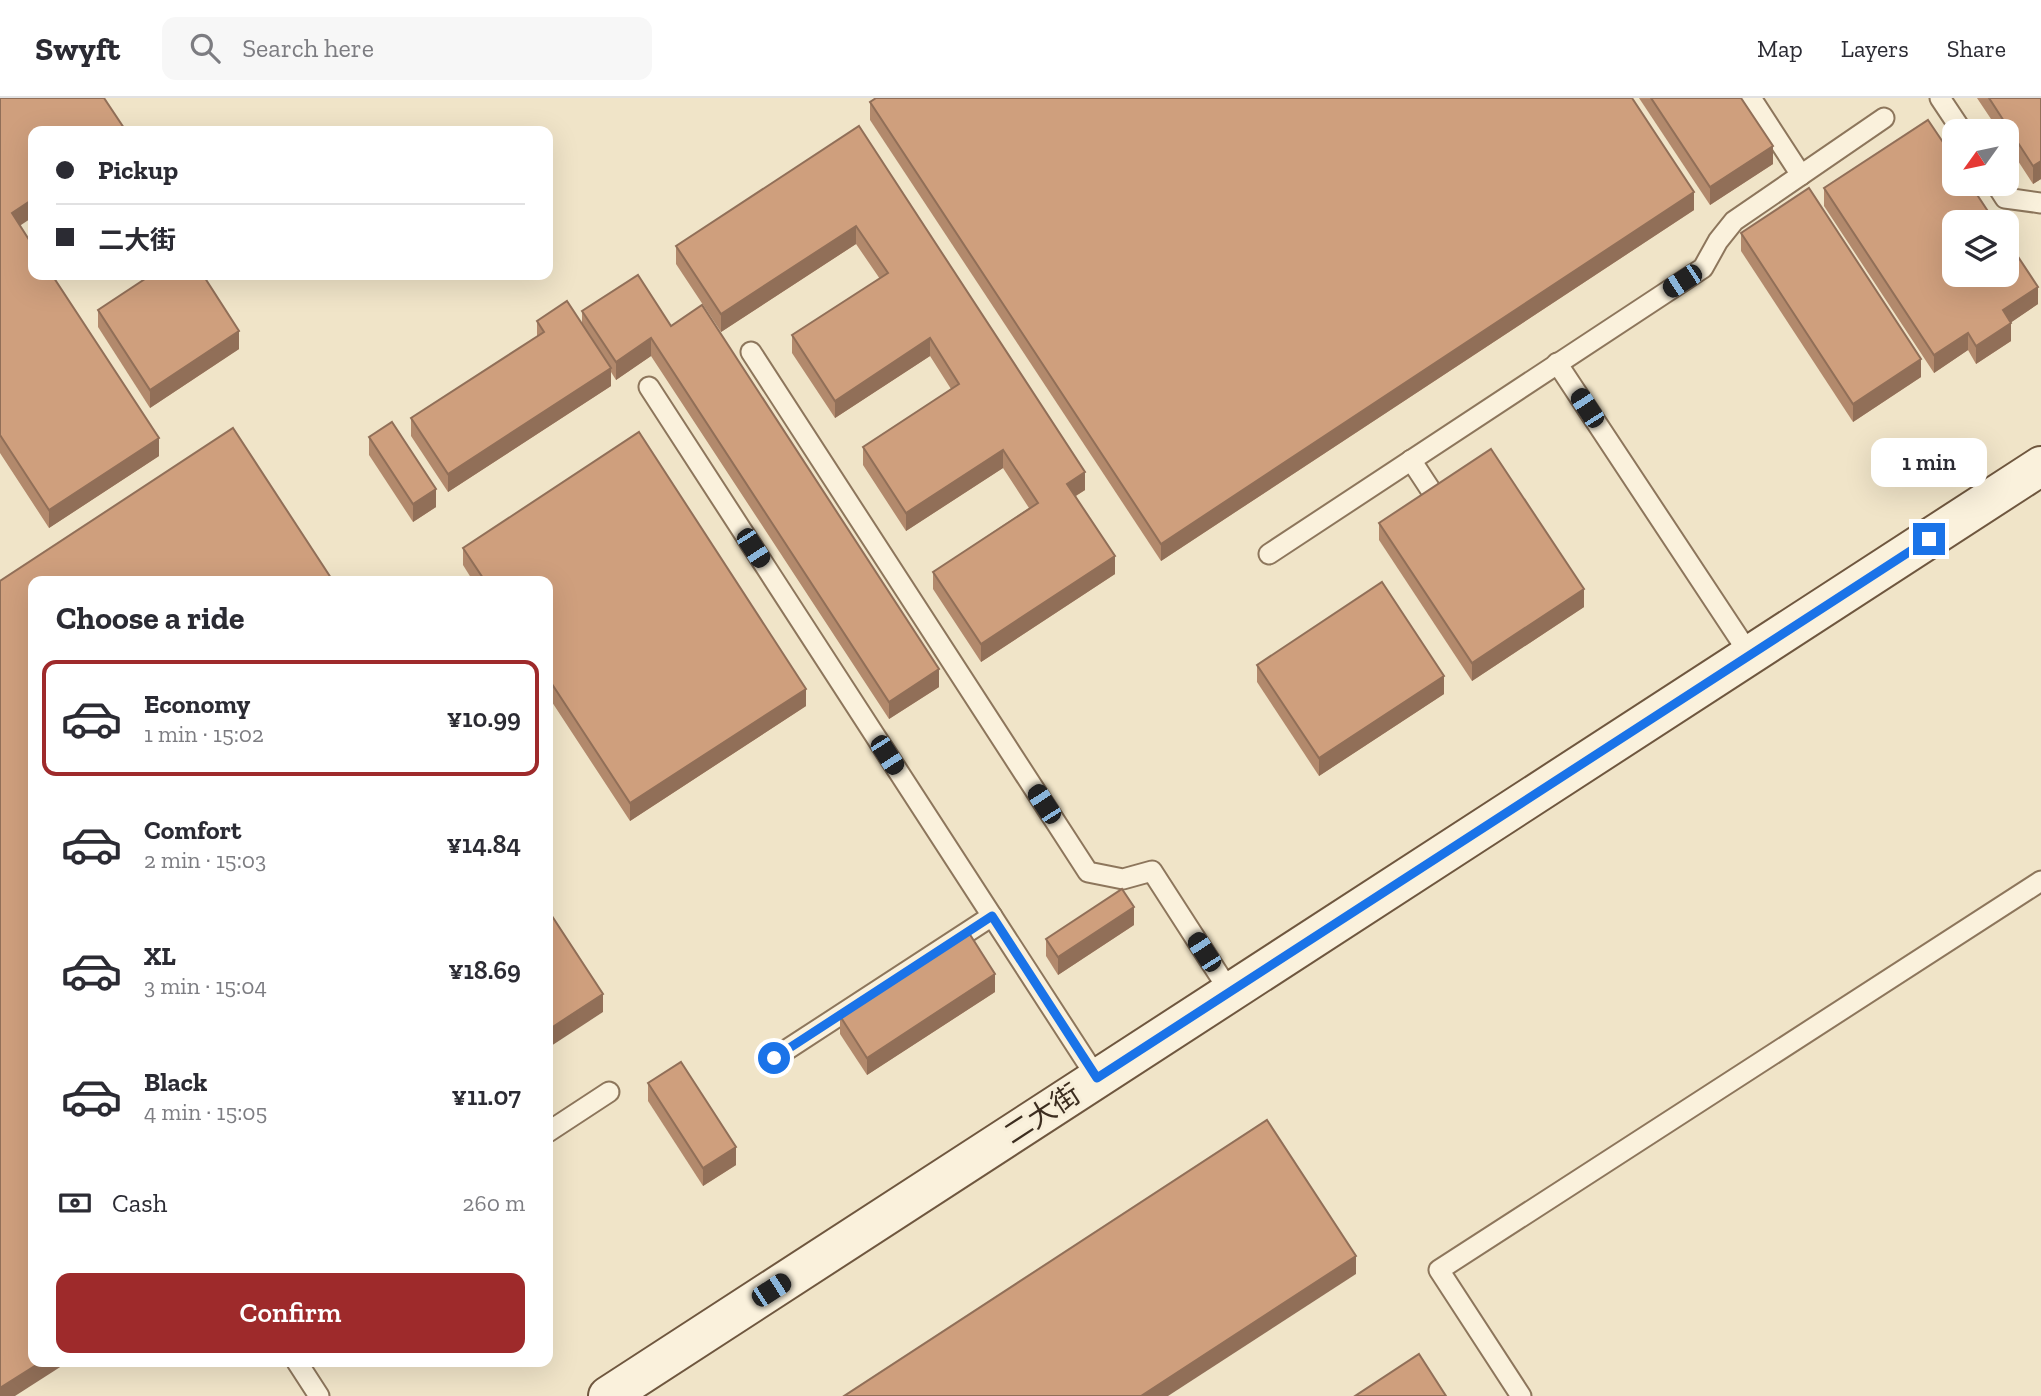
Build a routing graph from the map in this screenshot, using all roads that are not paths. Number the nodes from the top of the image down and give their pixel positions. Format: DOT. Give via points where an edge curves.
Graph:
graph roads {
  1 [pos="1751,98"];
  2 [pos="1940,98"];
  3 [pos="1884,118"];
  4 [pos="1954,119"];
  5 [pos="1801,175"];
  6 [pos="2004,196"];
  7 [pos="2041,203"];
  8 [pos="751,352"];
  9 [pos="1557,363"];
  10 [pos="649,387"];
  11 [pos="1411,460"];
  12 [pos="2041,466"];
  13 [pos="1434,495"];
  14 [pos="1269,554"];
  15 [pos="1750,655"];
  16 [pos="2041,880"];
  17 [pos="992,916"];
  18 [pos="1230,992"];
  19 [pos="774,1058"];
  20 [pos="1097,1078"];
  21 [pos="609,1092"];
  22 [pos="553,1129"];
  23 [pos="300,1367"];
  24 [pos="319,1396"];
  25 [pos="608,1396"];
  26 [pos="1521,1396"];
  1 -- 5 [label="lane"];
  2 -- 4 [label="lane"];
  3 -- 5 [label="lane"];
  5 -- 9 [label="lane" via="1734,221 1703,268"];
  6 -- 7 [label="lane"];
  8 -- 18 [label="lane" via="1088,872 1123,879 1152,871"];
  9 -- 11 [label="lane"];
  9 -- 15 [label="lane"];
  10 -- 17 [label="lane"];
  11 -- 13 [label="lane"];
  11 -- 14 [label="lane"];
  12 -- 15 [label="street, 二大街"];
  15 -- 18 [label="street, 二大街"];
  16 -- 26 [label="lane" via="1439,1270"];
  17 -- 19 [label="lane"];
  17 -- 20 [label="lane"];
  18 -- 20 [label="street, 二大街"];
  20 -- 25 [label="street, 二大街"];
  21 -- 22 [label="lane"];
  23 -- 24 [label="lane"];
}
